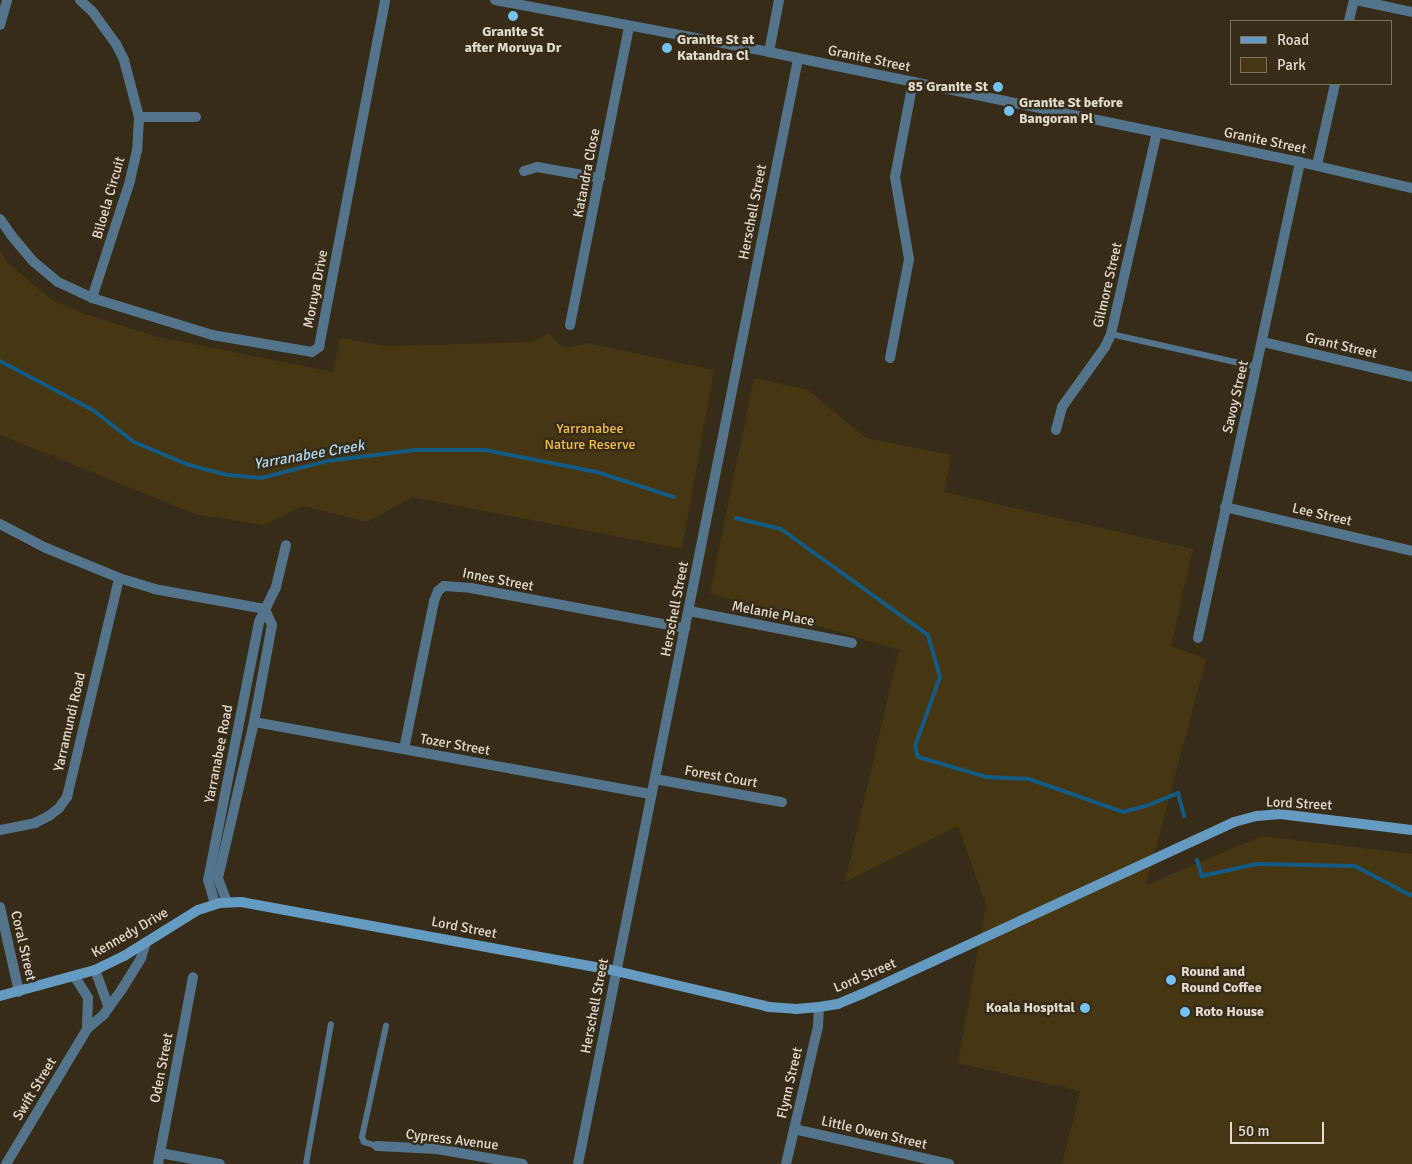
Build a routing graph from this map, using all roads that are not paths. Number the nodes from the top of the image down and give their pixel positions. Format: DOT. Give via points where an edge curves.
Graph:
graph roads {
  1 [pos="7,0"];
  2 [pos="80,0"];
  3 [pos="385,0"];
  4 [pos="495,0"];
  5 [pos="779,0"];
  6 [pos="1355,0"];
  7 [pos="1412,12"];
  8 [pos="1350,20"];
  9 [pos="0,25"];
  10 [pos="629,27"];
  11 [pos="768,52"];
  12 [pos="798,59"];
  13 [pos="913,82"];
  14 [pos="1335,85"];
  15 [pos="139,117"];
  16 [pos="196,117"];
  17 [pos="1157,132"];
  18 [pos="1300,162"];
  19 [pos="1317,165"];
  20 [pos="524,171"];
  21 [pos="600,178"];
  22 [pos="1412,188"];
  23 [pos="0,219"];
  24 [pos="92,298"];
  25 [pos="570,325"];
  26 [pos="1111,334"];
  27 [pos="1263,342"];
  28 [pos="890,358"];
  29 [pos="1257,367"];
  30 [pos="1412,377"];
  31 [pos="1056,430"];
  32 [pos="1225,507"];
  33 [pos="0,525"];
  34 [pos="286,545"];
  35 [pos="1412,550"];
  36 [pos="119,578"];
  37 [pos="265,609"];
  38 [pos="689,611"];
  39 [pos="685,628"];
  40 [pos="1198,638"];
  41 [pos="852,643"];
  42 [pos="254,722"];
  43 [pos="404,749"];
  44 [pos="655,779"];
  45 [pos="652,794"];
  46 [pos="782,802"];
  47 [pos="0,830"];
  48 [pos="1412,830"];
  49 [pos="227,902"];
  50 [pos="215,904"];
  51 [pos="0,907"];
  52 [pos="146,943"];
  53 [pos="95,970"];
  54 [pos="616,971"];
  55 [pos="75,976"];
  56 [pos="194,977"];
  57 [pos="20,992"];
  58 [pos="0,996"];
  59 [pos="819,1007"];
  60 [pos="109,1008"];
  61 [pos="331,1024"];
  62 [pos="386,1026"];
  63 [pos="87,1029"];
  64 [pos="794,1129"];
  65 [pos="377,1146"];
  66 [pos="160,1152"];
  67 [pos="6,1164"];
  68 [pos="158,1164"];
  69 [pos="220,1164"];
  70 [pos="306,1164"];
  71 [pos="523,1164"];
  72 [pos="578,1164"];
  73 [pos="786,1164"];
  74 [pos="949,1164"];
  1 -- 9 [label="street"];
  2 -- 15 [label="street, Biloela Circuit" via="116,44 124,60"];
  3 -- 24 [label="street, Moruya Drive" via="319,347 312,352 212,335"];
  4 -- 10 [label="street, Granite Street"];
  5 -- 11 [label="street"];
  6 -- 7 [label="street"];
  6 -- 8 [label="street"];
  10 -- 11 [label="street, Granite Street"];
  10 -- 21 [label="street, Katandra Close"];
  11 -- 12 [label="street, Granite Street"];
  12 -- 13 [label="street, Granite Street"];
  12 -- 38 [label="street, Herschell Street"];
  13 -- 17 [label="street, Granite Street"];
  13 -- 28 [label="street" via="895,177 909,260"];
  14 -- 19 [label="street"];
  15 -- 16 [label="street"];
  15 -- 24 [label="street, Biloela Circuit" via="137,150 130,181"];
  17 -- 18 [label="street, Granite Street"];
  17 -- 26 [label="street, Gilmore Street"];
  18 -- 19 [label="street, Granite Street"];
  18 -- 27 [label="street, Savoy Street"];
  19 -- 22 [label="street, Granite Street"];
  20 -- 21 [label="street" via="537,167"];
  21 -- 25 [label="street, Katandra Close"];
  23 -- 24 [label="street, Moruya Drive" via="34,262 58,282"];
  26 -- 29 [label="lane"];
  26 -- 31 [label="street, Gilmore Street" via="1062,407"];
  27 -- 29 [label="street, Savoy Street"];
  27 -- 30 [label="street, Grant Street"];
  29 -- 32 [label="street, Savoy Street"];
  32 -- 35 [label="street, Lee Street"];
  32 -- 40 [label="street, Savoy Street"];
  33 -- 36 [label="street"];
  34 -- 37 [label="street, Yarranabee Road" via="276,587"];
  36 -- 37 [label="street" via="154,589"];
  36 -- 47 [label="street, Yarramundi Road" via="67,796 49,816"];
  37 -- 42 [label="street, Yarranabee Road" via="272,624"];
  37 -- 50 [label="street, Yarranabee Road" via="259,622 208,880"];
  38 -- 39 [label="street, Herschell Street"];
  38 -- 41 [label="street, Melanie Place"];
  39 -- 43 [label="street, Innes Street" via="471,588 444,586 434,601"];
  39 -- 44 [label="street, Herschell Street"];
  42 -- 43 [label="street, Tozer Street"];
  42 -- 49 [label="street, Yarranabee Road" via="218,878"];
  43 -- 45 [label="street, Tozer Street"];
  44 -- 45 [label="street, Herschell Street"];
  44 -- 46 [label="street, Forest Court"];
  45 -- 54 [label="street, Herschell Street"];
  48 -- 59 [label="main road, Lord Street" via="1280,814 1234,822 862,994 838,1004"];
  49 -- 50 [label="main road, Lord Street"];
  49 -- 54 [label="main road, Lord Street" via="251,902"];
  50 -- 52 [label="main road, Kennedy Drive" via="188,915"];
  51 -- 57 [label="street, Coral Street"];
  52 -- 53 [label="main road, Kennedy Drive"];
  52 -- 60 [label="street, Swift Street" via="141,958"];
  53 -- 55 [label="main road, Kennedy Drive"];
  53 -- 60 [label="street"];
  54 -- 59 [label="main road, Lord Street" via="769,1007"];
  54 -- 72 [label="street, Herschell Street"];
  55 -- 57 [label="main road, Kennedy Drive"];
  55 -- 63 [label="street, Swift Street" via="88,998"];
  56 -- 66 [label="street, Oden Street"];
  57 -- 58 [label="main road, Kennedy Drive"];
  59 -- 64 [label="street, Flynn Street" via="818,1026"];
  60 -- 63 [label="street, Swift Street"];
  61 -- 70 [label="lane"];
  62 -- 65 [label="lane" via="362,1137 364,1142"];
  63 -- 67 [label="street, Swift Street"];
  64 -- 73 [label="street, Flynn Street"];
  64 -- 74 [label="street, Little Owen Street"];
  65 -- 71 [label="street, Cypress Avenue" via="437,1149"];
  66 -- 68 [label="street, Oden Street"];
  66 -- 69 [label="street"];
}
